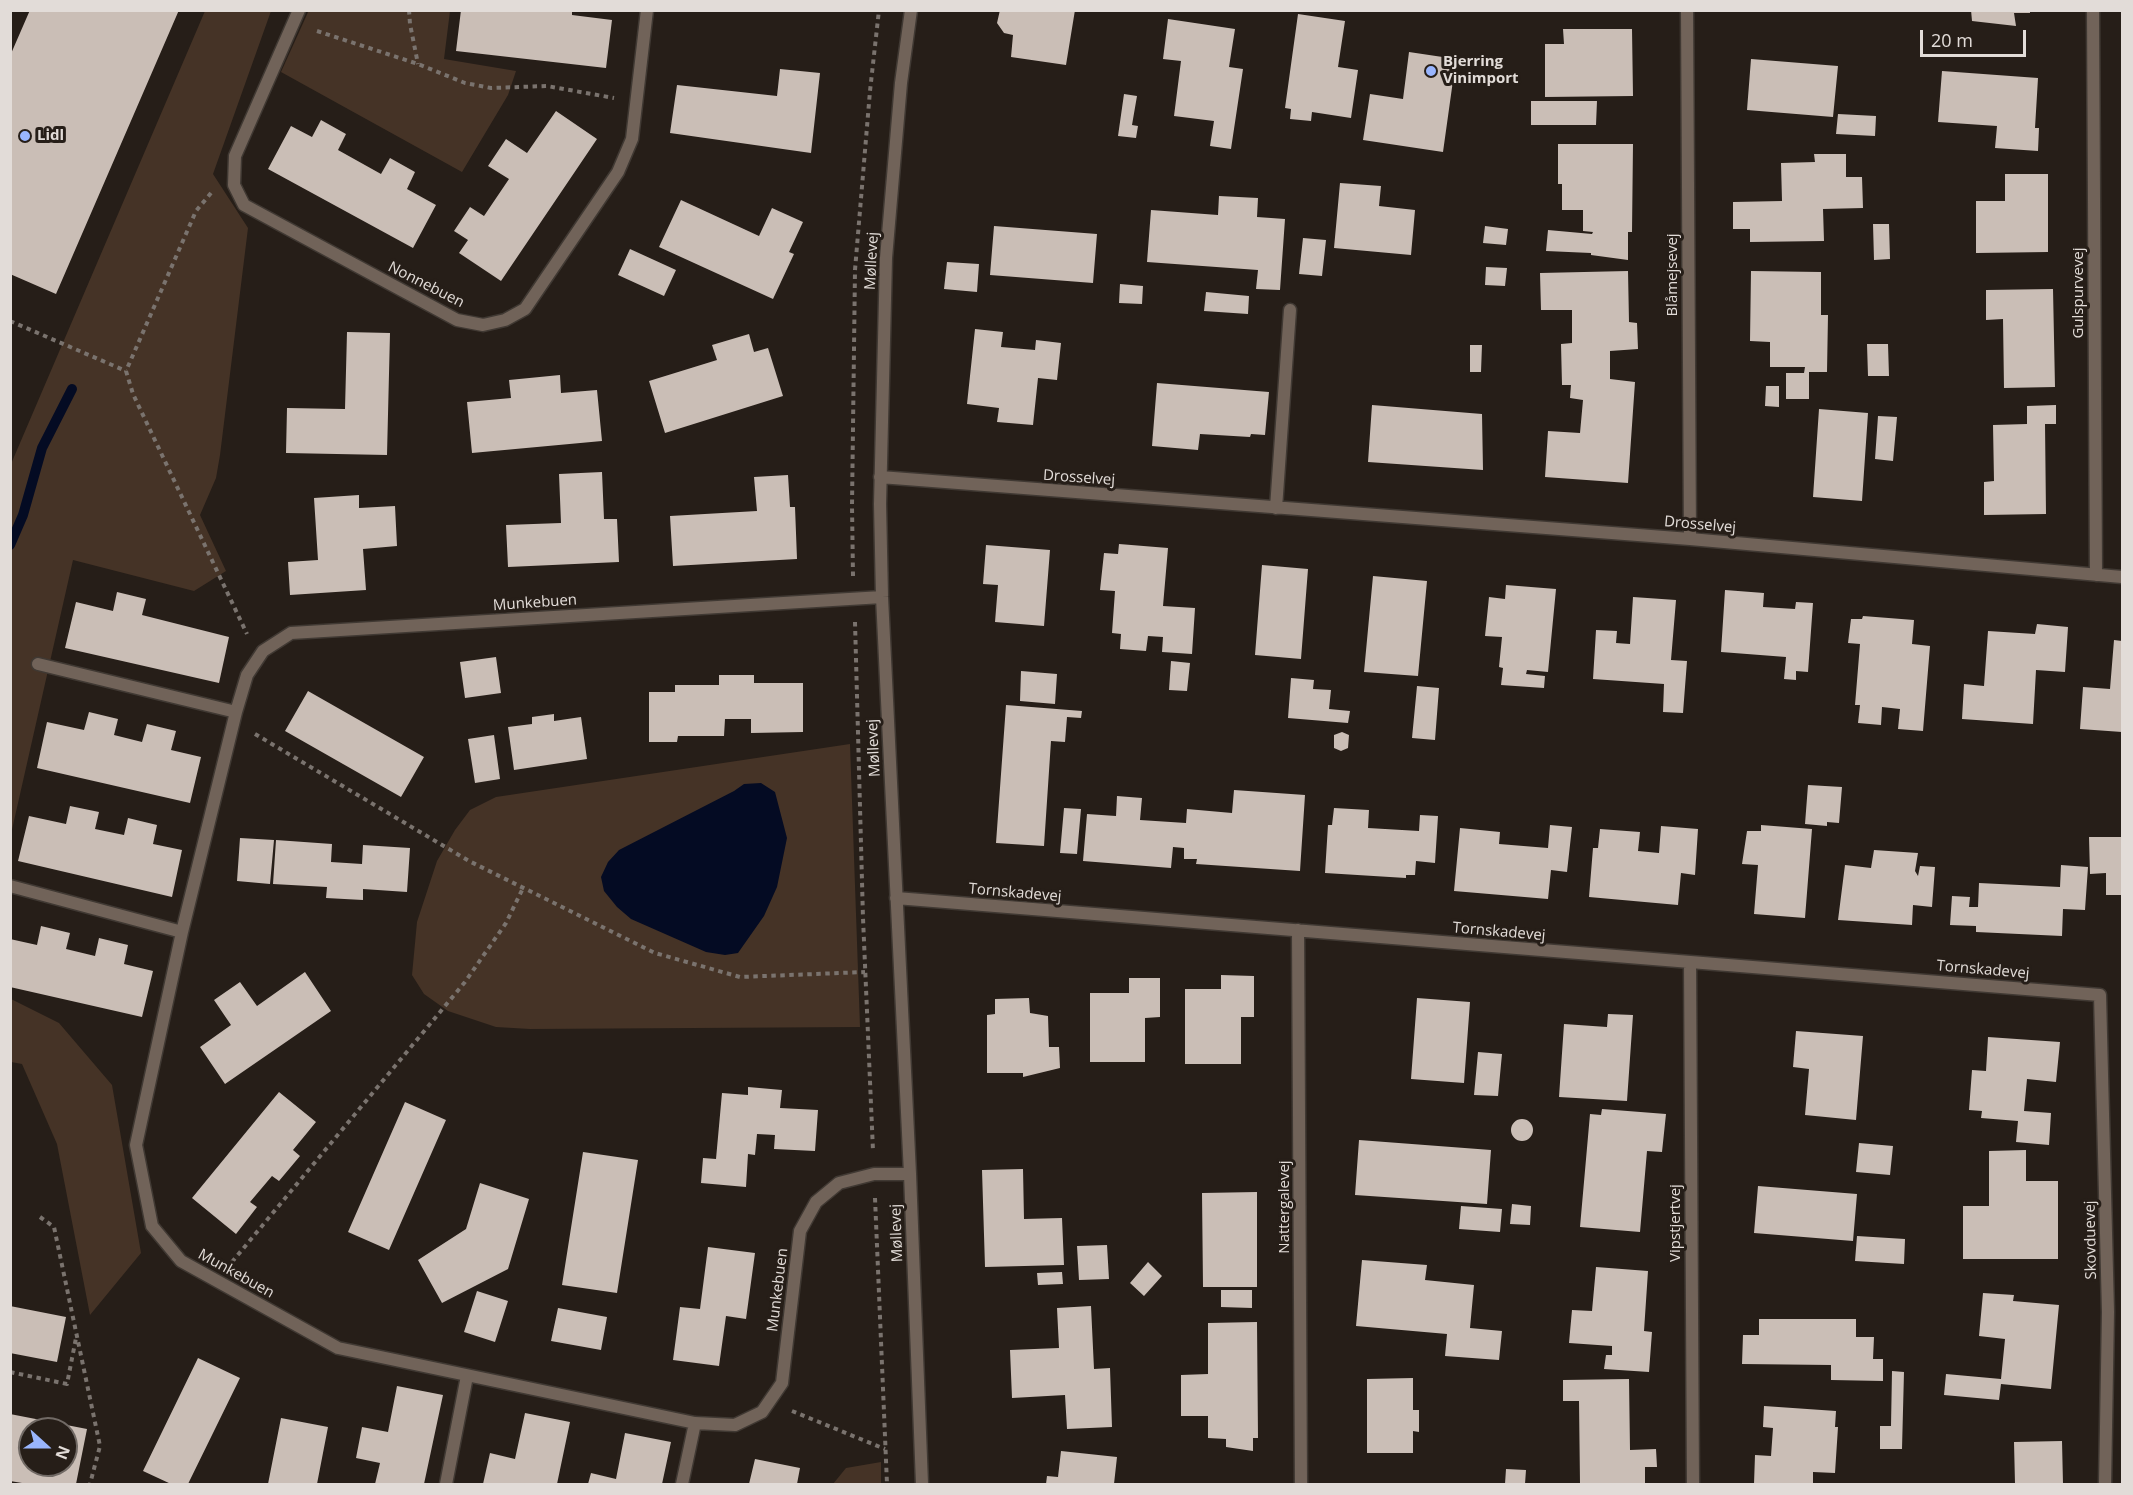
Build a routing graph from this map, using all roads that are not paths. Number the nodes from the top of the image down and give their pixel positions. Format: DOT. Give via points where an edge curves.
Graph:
graph roads {
  1 [pos="299,10"];
  2 [pos="647,10"];
  3 [pos="911,10"];
  4 [pos="1687,10"];
  5 [pos="2093,10"];
  6 [pos="1290,310"];
  7 [pos="880,477"];
  8 [pos="1276,508"];
  9 [pos="1690,539"];
  10 [pos="2096,575"];
  11 [pos="2122,577"];
  12 [pos="882,597"];
  13 [pos="38,664"];
  14 [pos="235,716"];
  15 [pos="10,886"];
  16 [pos="896,898"];
  17 [pos="1298,930"];
  18 [pos="182,932"];
  19 [pos="1690,962"];
  20 [pos="2100,995"];
  21 [pos="910,1174"];
  22 [pos="467,1376"];
  23 [pos="695,1423"];
  24 [pos="446,1485"];
  25 [pos="682,1485"];
  26 [pos="922,1485"];
  27 [pos="1301,1485"];
  28 [pos="1693,1485"];
  29 [pos="2105,1485"];
  1 -- 2 [label="street, Nonnebuen" via="235,156 234,185 244,205 457,320 483,325 505,320 525,309 618,172 632,139"];
  3 -- 7 [label="street, Møllevej" via="886,258"];
  4 -- 9 [label="street, Blåmejsevej"];
  5 -- 10 [label="street, Gulspurvevej"];
  6 -- 8 [label="street"];
  7 -- 8 [label="street, Drosselvej"];
  7 -- 12 [label="street, Møllevej"];
  8 -- 9 [label="street, Drosselvej"];
  9 -- 10 [label="street, Drosselvej"];
  10 -- 11 [label="street, Drosselvej"];
  12 -- 14 [label="street, Munkebuen" via="291,633 263,651 247,675"];
  12 -- 16 [label="street, Møllevej"];
  13 -- 14 [label="street"];
  14 -- 18 [label="street, Munkebuen"];
  15 -- 18 [label="street"];
  16 -- 17 [label="street, Tornskadevej"];
  16 -- 21 [label="street, Møllevej"];
  17 -- 19 [label="street, Tornskadevej"];
  17 -- 27 [label="street, Nattergalevej"];
  18 -- 22 [label="street, Munkebuen" via="136,1145 152,1226 181,1261 338,1348"];
  19 -- 20 [label="street, Tornskadevej"];
  19 -- 28 [label="street, Vipstjertvej"];
  20 -- 29 [label="street, Skovduevej" via="2108,1312"];
  21 -- 23 [label="street, Munkebuen" via="874,1174 839,1183 816,1202 800,1231 782,1383 762,1412 735,1425"];
  21 -- 26 [label="street, Møllevej"];
  22 -- 23 [label="street, Munkebuen"];
  22 -- 24 [label="street"];
  23 -- 25 [label="street"];
}
